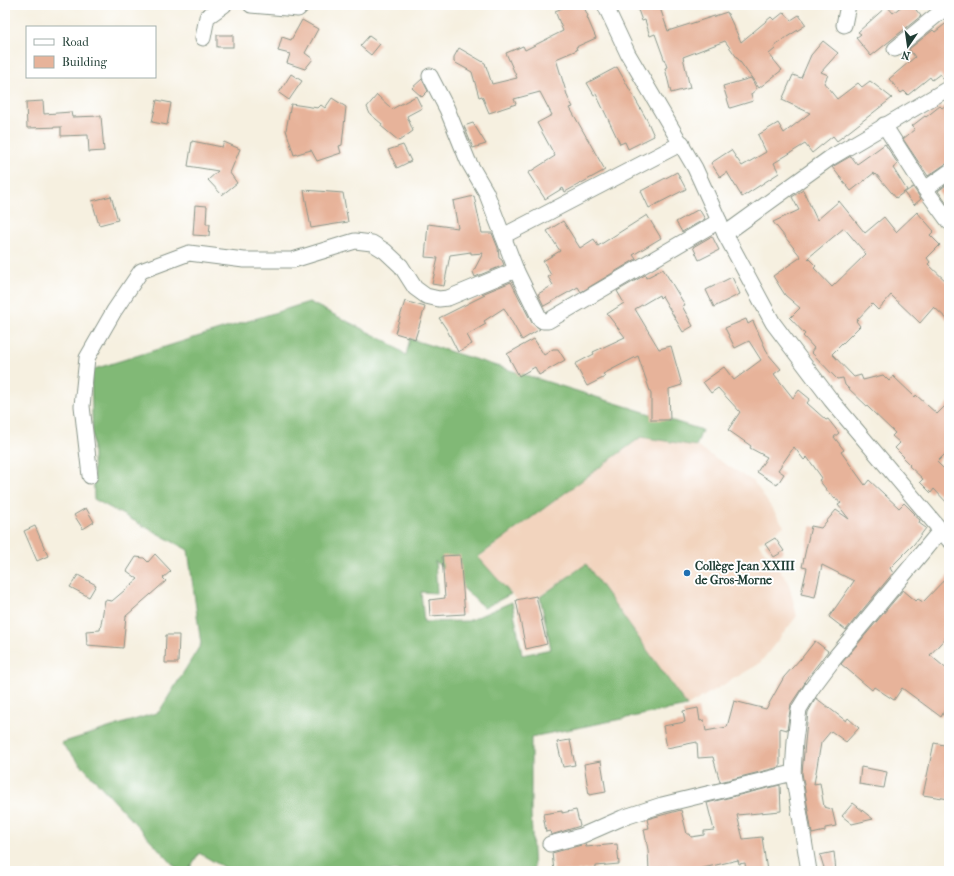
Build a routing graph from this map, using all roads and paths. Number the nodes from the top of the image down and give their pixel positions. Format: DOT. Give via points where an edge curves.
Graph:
graph roads {
  1 [pos="224,5"];
  2 [pos="251,5"];
  3 [pos="302,5"];
  4 [pos="605,5"];
  5 [pos="848,5"];
  6 [pos="949,5"];
  7 [pos="844,25"];
  8 [pos="203,38"];
  9 [pos="895,49"];
  10 [pos="430,76"];
  11 [pos="949,88"];
  12 [pos="884,125"];
  13 [pos="682,143"];
  14 [pos="949,172"];
  15 [pos="925,189"];
  16 [pos="949,222"];
  17 [pos="722,228"];
  18 [pos="503,236"];
  19 [pos="516,270"];
  20 [pos="90,476"];
  21 [pos="945,535"];
  22 [pos="793,773"];
  23 [pos="550,844"];
  24 [pos="809,871"];
  1 -- 8 [label="street" via="206,17"];
  2 -- 3 [label="street" via="298,9"];
  4 -- 13 [label="street" via="628,54"];
  5 -- 7 [label="street"];
  6 -- 9 [label="street"];
  10 -- 18 [label="street" via="447,109 468,161 486,192"];
  11 -- 12 [label="street"];
  12 -- 15 [label="street"];
  12 -- 17 [label="street"];
  13 -- 17 [label="street"];
  13 -- 18 [label="street"];
  14 -- 15 [label="street"];
  15 -- 16 [label="street"];
  17 -- 19 [label="street" via="548,321 540,319"];
  17 -- 21 [label="street" via="774,323 793,350 846,419"];
  18 -- 19 [label="street"];
  19 -- 20 [label="street" via="439,300 426,296 415,288 401,266 385,251 372,243 355,241 293,260 244,260 189,253 141,271 87,358 82,406"];
  21 -- 22 [label="street" via="833,660 812,688 799,710"];
  22 -- 23 [label="street" via="662,805 622,818 581,836"];
  22 -- 24 [label="street"];
}
